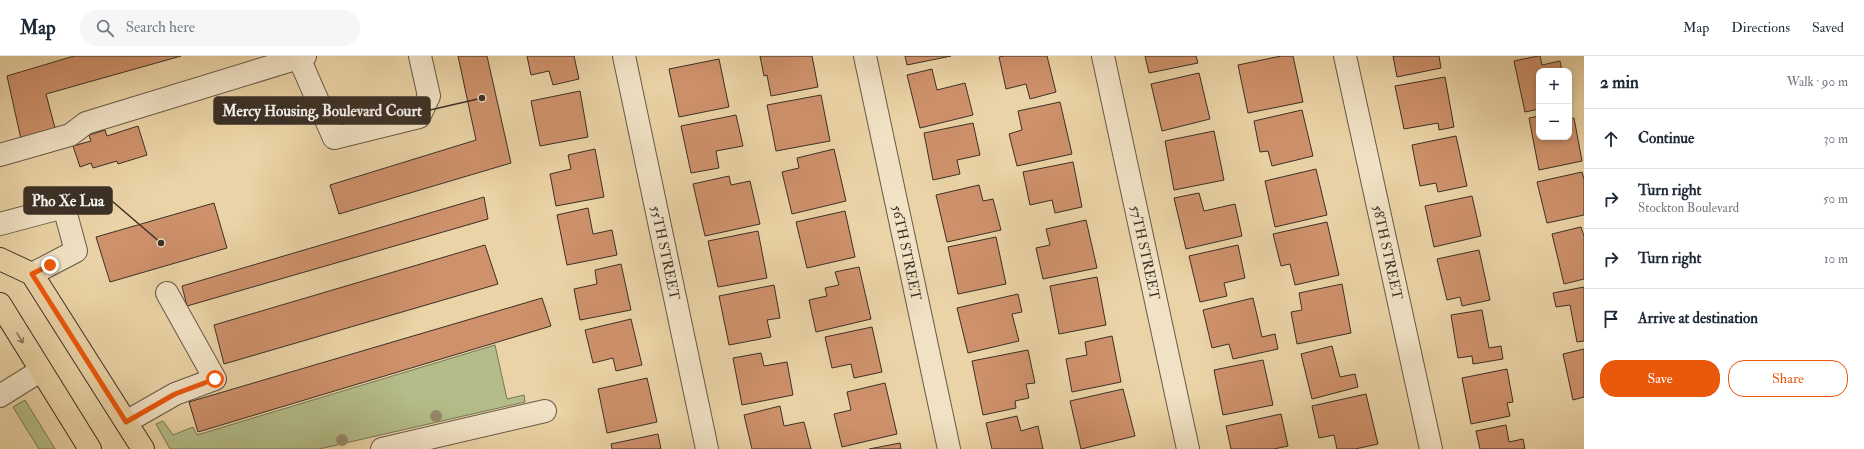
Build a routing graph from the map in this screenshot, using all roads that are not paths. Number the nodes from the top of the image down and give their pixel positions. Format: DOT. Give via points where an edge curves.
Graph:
graph roads {
  1 [pos="420,56"];
  2 [pos="624,56"];
  3 [pos="866,56"];
  4 [pos="1103,56"];
  5 [pos="1345,56"];
  6 [pos="302,57"];
  7 [pos="0,155"];
  8 [pos="0,224"];
  9 [pos="0,259"];
  10 [pos="32,274"];
  11 [pos="167,293"];
  12 [pos="0,304"];
  13 [pos="40,371"];
  14 [pos="0,396"];
  15 [pos="545,411"];
  16 [pos="126,422"];
  17 [pos="90,449"];
  18 [pos="143,449"];
  19 [pos="382,449"];
  20 [pos="707,449"];
  21 [pos="949,449"];
  22 [pos="1188,449"];
  23 [pos="1431,449"];
  1 -- 6 [label="street" via="429,96 419,117 334,138"];
  2 -- 20 [label="street, 55TH STREET"];
  3 -- 21 [label="street, 56TH STREET"];
  4 -- 22 [label="street, 57TH STREET"];
  5 -- 23 [label="street, 58TH STREET"];
  6 -- 7 [label="street" via="86,124 70,135"];
  8 -- 10 [label="street" via="64,207 76,251"];
  9 -- 10 [label="main road"];
  10 -- 16 [label="main road"];
  11 -- 16 [label="street" via="215,379 175,394"];
  12 -- 13 [label="main road, one-way"];
  13 -- 14 [label="street"];
  13 -- 17 [label="main road"];
  15 -- 19 [label="street"];
  16 -- 18 [label="main road"];
}
